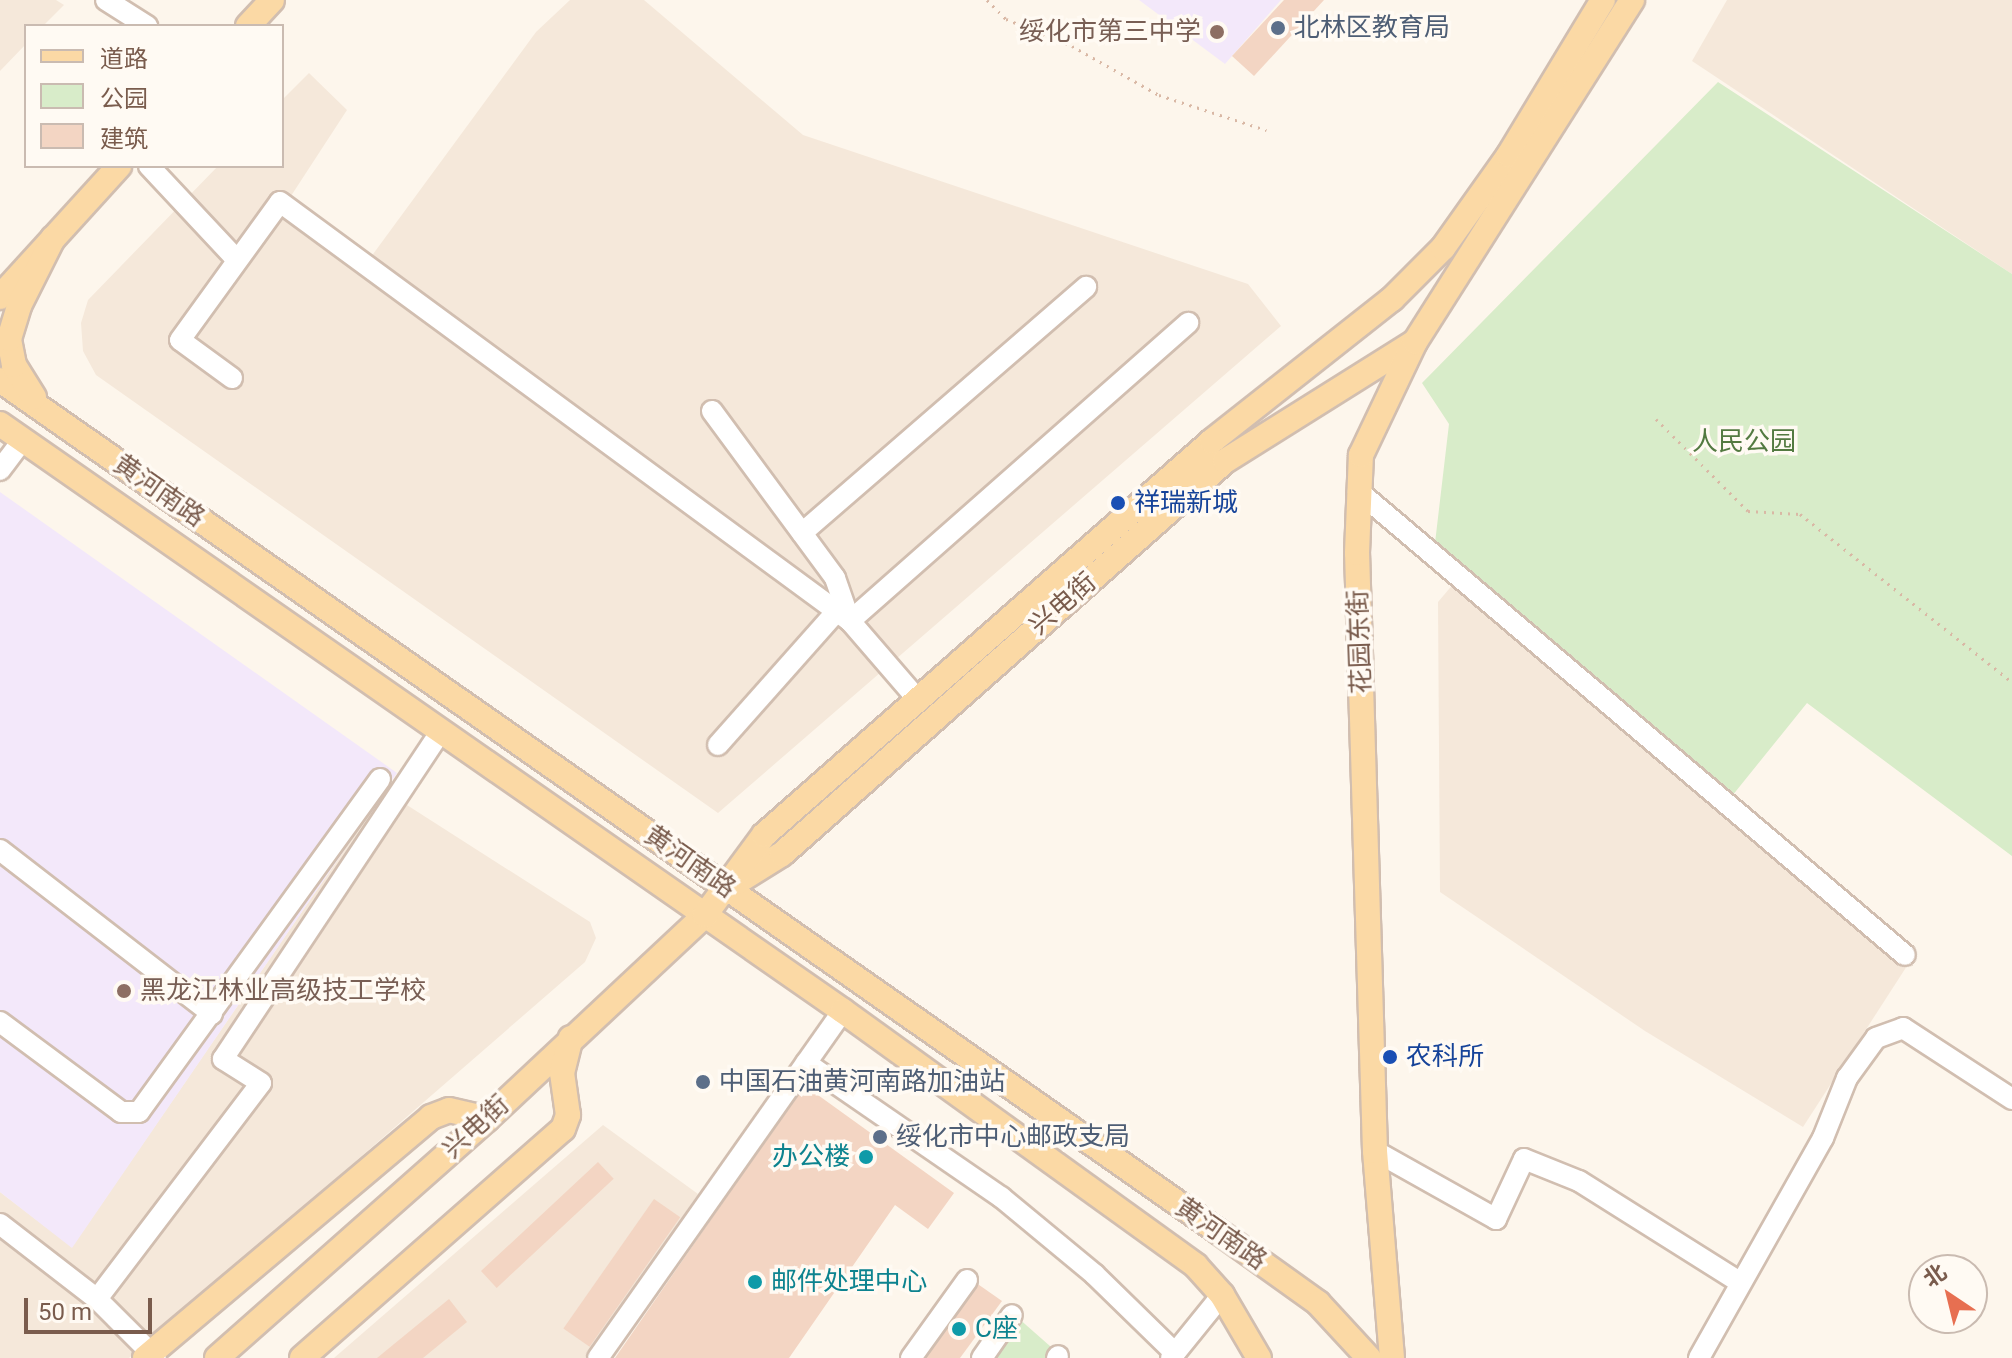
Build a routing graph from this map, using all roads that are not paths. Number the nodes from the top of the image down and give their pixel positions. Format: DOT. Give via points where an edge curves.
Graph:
graph roads {
  1 [pos="106,0"];
  2 [pos="272,0"];
  3 [pos="1603,0"];
  4 [pos="1632,0"];
  5 [pos="144,24"];
  6 [pos="250,24"];
  7 [pos="117,168"];
  8 [pos="151,168"];
  9 [pos="53,238"];
  10 [pos="237,260"];
  11 [pos="1086,287"];
  12 [pos="0,297"];
  13 [pos="1188,323"];
  14 [pos="1415,342"];
  15 [pos="232,378"];
  16 [pos="0,380"];
  17 [pos="712,411"];
  18 [pos="45,412"];
  19 [pos="0,424"];
  20 [pos="23,440"];
  21 [pos="0,470"];
  22 [pos="1358,491"];
  23 [pos="802,533"];
  24 [pos="843,617"];
  25 [pos="926,709"];
  26 [pos="442,730"];
  27 [pos="718,745"];
  28 [pos="380,779"];
  29 [pos="0,850"];
  30 [pos="728,888"];
  31 [pos="705,915"];
  32 [pos="1905,955"];
  33 [pos="862,986"];
  34 [pos="843,1011"];
  35 [pos="212,1014"];
  36 [pos="0,1022"];
  37 [pos="571,1036"];
  38 [pos="806,1063"];
  39 [pos="2012,1099"];
  40 [pos="487,1119"];
  41 [pos="1375,1151"];
  42 [pos="0,1224"];
  43 [pos="967,1280"];
  44 [pos="1741,1283"];
  45 [pos="1222,1295"];
  46 [pos="97,1299"];
  47 [pos="1012,1315"];
  48 [pos="1173,1355"];
  49 [pos="150,1356"];
  50 [pos="217,1358"];
  51 [pos="302,1358"];
  52 [pos="598,1358"];
  53 [pos="911,1358"];
  54 [pos="982,1358"];
  55 [pos="1259,1358"];
  56 [pos="1369,1358"];
  57 [pos="1392,1358"];
  58 [pos="1699,1358"];
  1 -- 5 [label="street"];
  2 -- 6 [label="main road"];
  3 -- 25 [label="main road, 兴电街" via="1509,155 1443,248 1392,299 1212,441"];
  4 -- 14 [label="main road, 花园东街"];
  7 -- 9 [label="main road"];
  8 -- 10 [label="street"];
  9 -- 12 [label="main road"];
  9 -- 18 [label="main road" via="19,306 9,339 21,381"];
  10 -- 15 [label="street" via="180,340"];
  10 -- 24 [label="street" via="280,202"];
  11 -- 23 [label="street"];
  13 -- 24 [label="street"];
  14 -- 22 [label="main road, 花园东街" via="1370,428"];
  14 -- 25 [label="main road, 兴电街" via="1225,461"];
  16 -- 18 [label="main road, 黄河南路"];
  17 -- 23 [label="street"];
  18 -- 30 [label="main road, 黄河南路"];
  19 -- 20 [label="main road, 黄河南路"];
  20 -- 21 [label="street"];
  20 -- 26 [label="main road, 黄河南路"];
  22 -- 32 [label="street"];
  22 -- 41 [label="main road, 花园东街"];
  23 -- 24 [label="street" via="835,578"];
  24 -- 25 [label="street"];
  24 -- 27 [label="street"];
  25 -- 30 [label="main road, 兴电街" via="764,835"];
  26 -- 31 [label="main road, 黄河南路"];
  26 -- 46 [label="street" via="223,1059 261,1083"];
  28 -- 35 [label="street"];
  29 -- 35 [label="street"];
  30 -- 31 [label="main road, 兴电街"];
  30 -- 33 [label="main road, 黄河南路"];
  31 -- 34 [label="main road, 黄河南路"];
  31 -- 37 [label="main road, 兴电街"];
  33 -- 34 [label="main road"];
  33 -- 56 [label="main road, 黄河南路" via="1318,1303"];
  34 -- 38 [label="street"];
  34 -- 45 [label="main road, 黄河南路" via="1196,1266"];
  35 -- 36 [label="street" via="149,1104 130,1114"];
  37 -- 40 [label="main road, 兴电街"];
  37 -- 51 [label="main road" via="562,1073 568,1115 563,1129"];
  38 -- 48 [label="street" via="1001,1197 1094,1274"];
  38 -- 52 [label="street"];
  39 -- 44 [label="street" via="1909,1031 1885,1032 1857,1061 1823,1138"];
  40 -- 49 [label="main road" via="449,1110 431,1117"];
  40 -- 50 [label="main road, 兴电街"];
  41 -- 44 [label="street" via="1496,1219 1524,1159 1579,1181"];
  41 -- 57 [label="main road, 花园东街"];
  42 -- 46 [label="street"];
  43 -- 53 [label="street"];
  44 -- 58 [label="street"];
  45 -- 48 [label="street"];
  45 -- 55 [label="main road, 黄河南路"];
  46 -- 49 [label="street"];
  47 -- 54 [label="street"];
}
